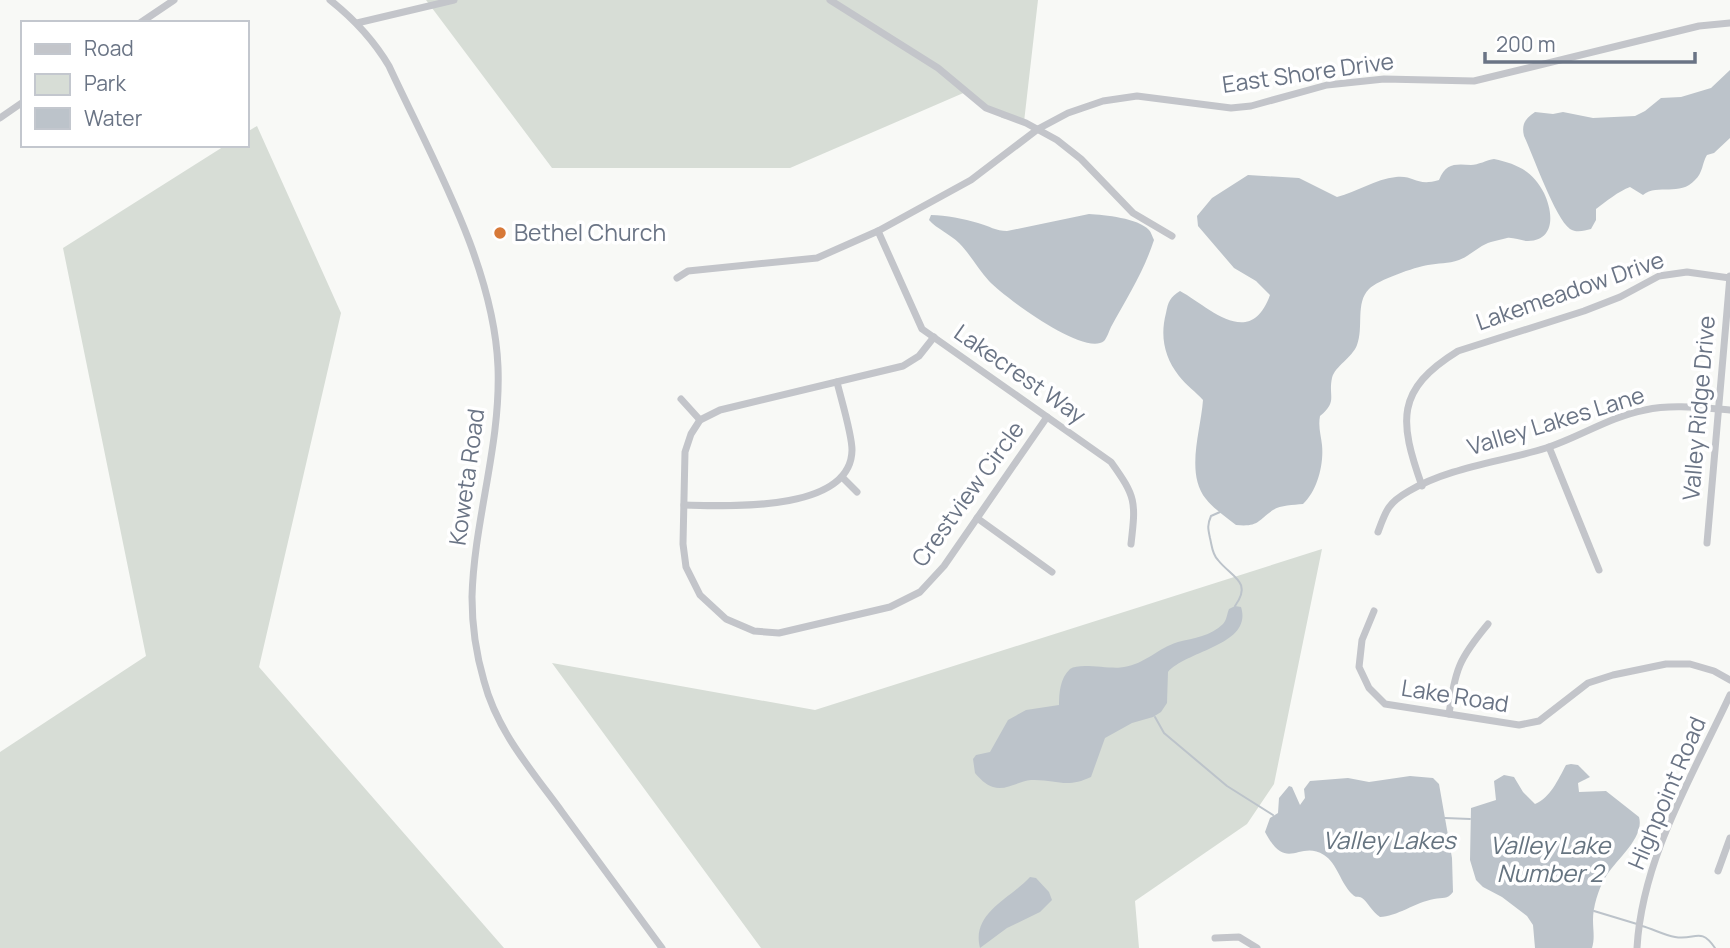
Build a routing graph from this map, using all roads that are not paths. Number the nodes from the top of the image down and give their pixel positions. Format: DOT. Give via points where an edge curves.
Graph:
graph roads {
  1 [pos="174,0"];
  2 [pos="330,0"];
  3 [pos="454,0"];
  4 [pos="830,0"];
  5 [pos="143,21"];
  6 [pos="358,23"];
  7 [pos="1730,23"];
  8 [pos="21,103"];
  9 [pos="0,118"];
  10 [pos="1038,128"];
  11 [pos="878,231"];
  12 [pos="1172,236"];
  13 [pos="1730,277"];
  14 [pos="677,278"];
  15 [pos="934,338"];
  16 [pos="838,382"];
  17 [pos="681,399"];
  18 [pos="1718,409"];
  19 [pos="1730,410"];
  20 [pos="1047,417"];
  21 [pos="700,420"];
  22 [pos="1549,447"];
  23 [pos="843,478"];
  24 [pos="1422,486"];
  25 [pos="858,492"];
  26 [pos="684,505"];
  27 [pos="977,518"];
  28 [pos="1378,532"];
  29 [pos="1131,544"];
  30 [pos="1707,544"];
  31 [pos="1599,570"];
  32 [pos="1052,572"];
  33 [pos="1374,611"];
  34 [pos="1488,624"];
  35 [pos="1730,680"];
  36 [pos="1730,695"];
  37 [pos="1448,714"];
  38 [pos="1730,838"];
  39 [pos="1718,871"];
  40 [pos="1215,938"];
  41 [pos="662,948"];
  42 [pos="1257,948"];
  43 [pos="1637,948"];
  1 -- 5 [label="street"];
  2 -- 6 [label="street, Koweta Road"];
  3 -- 6 [label="street"];
  4 -- 10 [label="street" via="937,68 986,108"];
  6 -- 41 [label="street, Koweta Road" via="389,66 458,214 493,323 498,412 472,598 484,683 516,749"];
  7 -- 10 [label="street, East Shore Drive" via="1699,26 1474,81 1373,80 1328,85 1231,108 1138,96 1091,105"];
  8 -- 9 [label="street"];
  10 -- 11 [label="street, East Shore Drive" via="971,180"];
  10 -- 12 [label="street" via="1081,159 1133,212"];
  11 -- 14 [label="street, East Shore Drive" via="817,258 688,271"];
  11 -- 15 [label="street, Lakecrest Way" via="922,329"];
  13 -- 18 [label="street, Valley Ridge Drive"];
  13 -- 24 [label="street, Lakemeadow Drive" via="1687,272 1659,276 1620,297 1458,351 1437,364 1417,384 1406,411 1408,447"];
  15 -- 16 [label="street" via="903,366"];
  15 -- 20 [label="street, Lakecrest Way"];
  16 -- 21 [label="street" via="720,410"];
  16 -- 23 [label="street" via="852,451"];
  17 -- 21 [label="street"];
  18 -- 19 [label="street, Valley Lakes Lane"];
  18 -- 22 [label="street, Valley Lakes Lane" via="1647,409 1616,417"];
  18 -- 30 [label="street, Valley Ridge Drive"];
  20 -- 27 [label="street, Crestview Circle"];
  20 -- 29 [label="street, Lakecrest Way" via="1111,462 1128,485 1135,508"];
  21 -- 26 [label="street, Crestview Circle" via="685,452"];
  22 -- 24 [label="street, Valley Lakes Lane"];
  22 -- 31 [label="street"];
  23 -- 25 [label="street"];
  23 -- 26 [label="street" via="824,491 760,506"];
  24 -- 28 [label="street, Valley Lakes Lane" via="1387,507"];
  26 -- 27 [label="street, Crestview Circle" via="686,567 699,595 726,619 754,632 779,633 890,607 920,592"];
  27 -- 32 [label="street"];
  33 -- 37 [label="street, Lake Road" via="1362,640 1359,667 1368,688 1385,704"];
  34 -- 37 [label="street" via="1464,652"];
  35 -- 37 [label="street, Lake Road" via="1690,664 1666,664 1588,683 1539,722 1519,725"];
  36 -- 43 [label="street, Highpoint Road" via="1660,849 1643,903"];
  38 -- 39 [label="street"];
  40 -- 42 [label="street" via="1239,937"];
}
